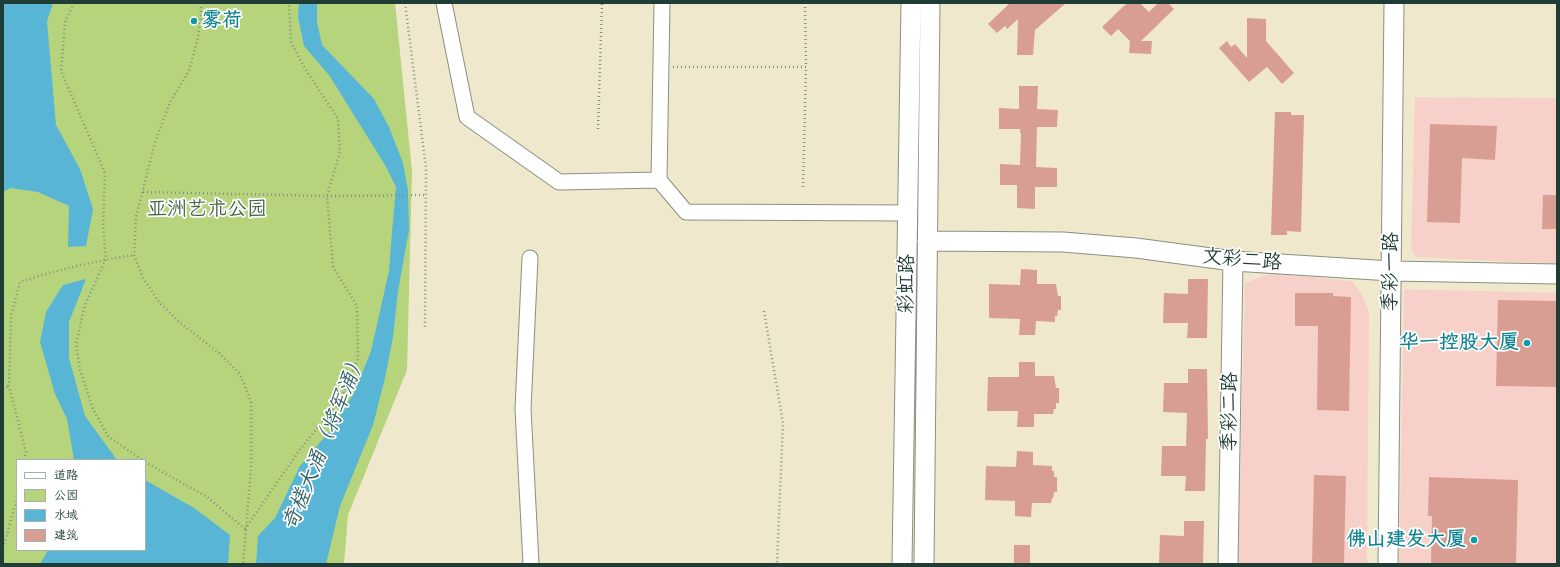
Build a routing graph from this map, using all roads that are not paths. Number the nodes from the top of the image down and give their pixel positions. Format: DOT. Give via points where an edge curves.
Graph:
graph roads {
  1 [pos="444,3"];
  2 [pos="662,3"];
  3 [pos="911,3"];
  4 [pos="930,3"];
  5 [pos="1394,3"];
  6 [pos="658,180"];
  7 [pos="908,213"];
  8 [pos="927,241"];
  9 [pos="530,258"];
  10 [pos="1233,261"];
  11 [pos="1391,271"];
  12 [pos="1557,274"];
  13 [pos="531,564"];
  14 [pos="902,564"];
  15 [pos="924,564"];
  16 [pos="1228,564"];
  17 [pos="1388,564"];
  1 -- 6 [label="street" via="467,117 559,182"];
  2 -- 6 [label="street"];
  3 -- 7 [label="street, 彩虹路"];
  4 -- 8 [label="street, 彩虹路"];
  5 -- 11 [label="street, 季彩一路"];
  6 -- 7 [label="street" via="686,212"];
  7 -- 14 [label="street, 彩虹路"];
  8 -- 10 [label="street, 文彩二路" via="1063,242 1136,248"];
  8 -- 15 [label="street, 彩虹路"];
  9 -- 13 [label="street" via="523,410"];
  10 -- 11 [label="street, 文彩二路"];
  10 -- 16 [label="street, 季彩二路"];
  11 -- 12 [label="street, 文彩二路"];
  11 -- 17 [label="street, 季彩一路"];
}
